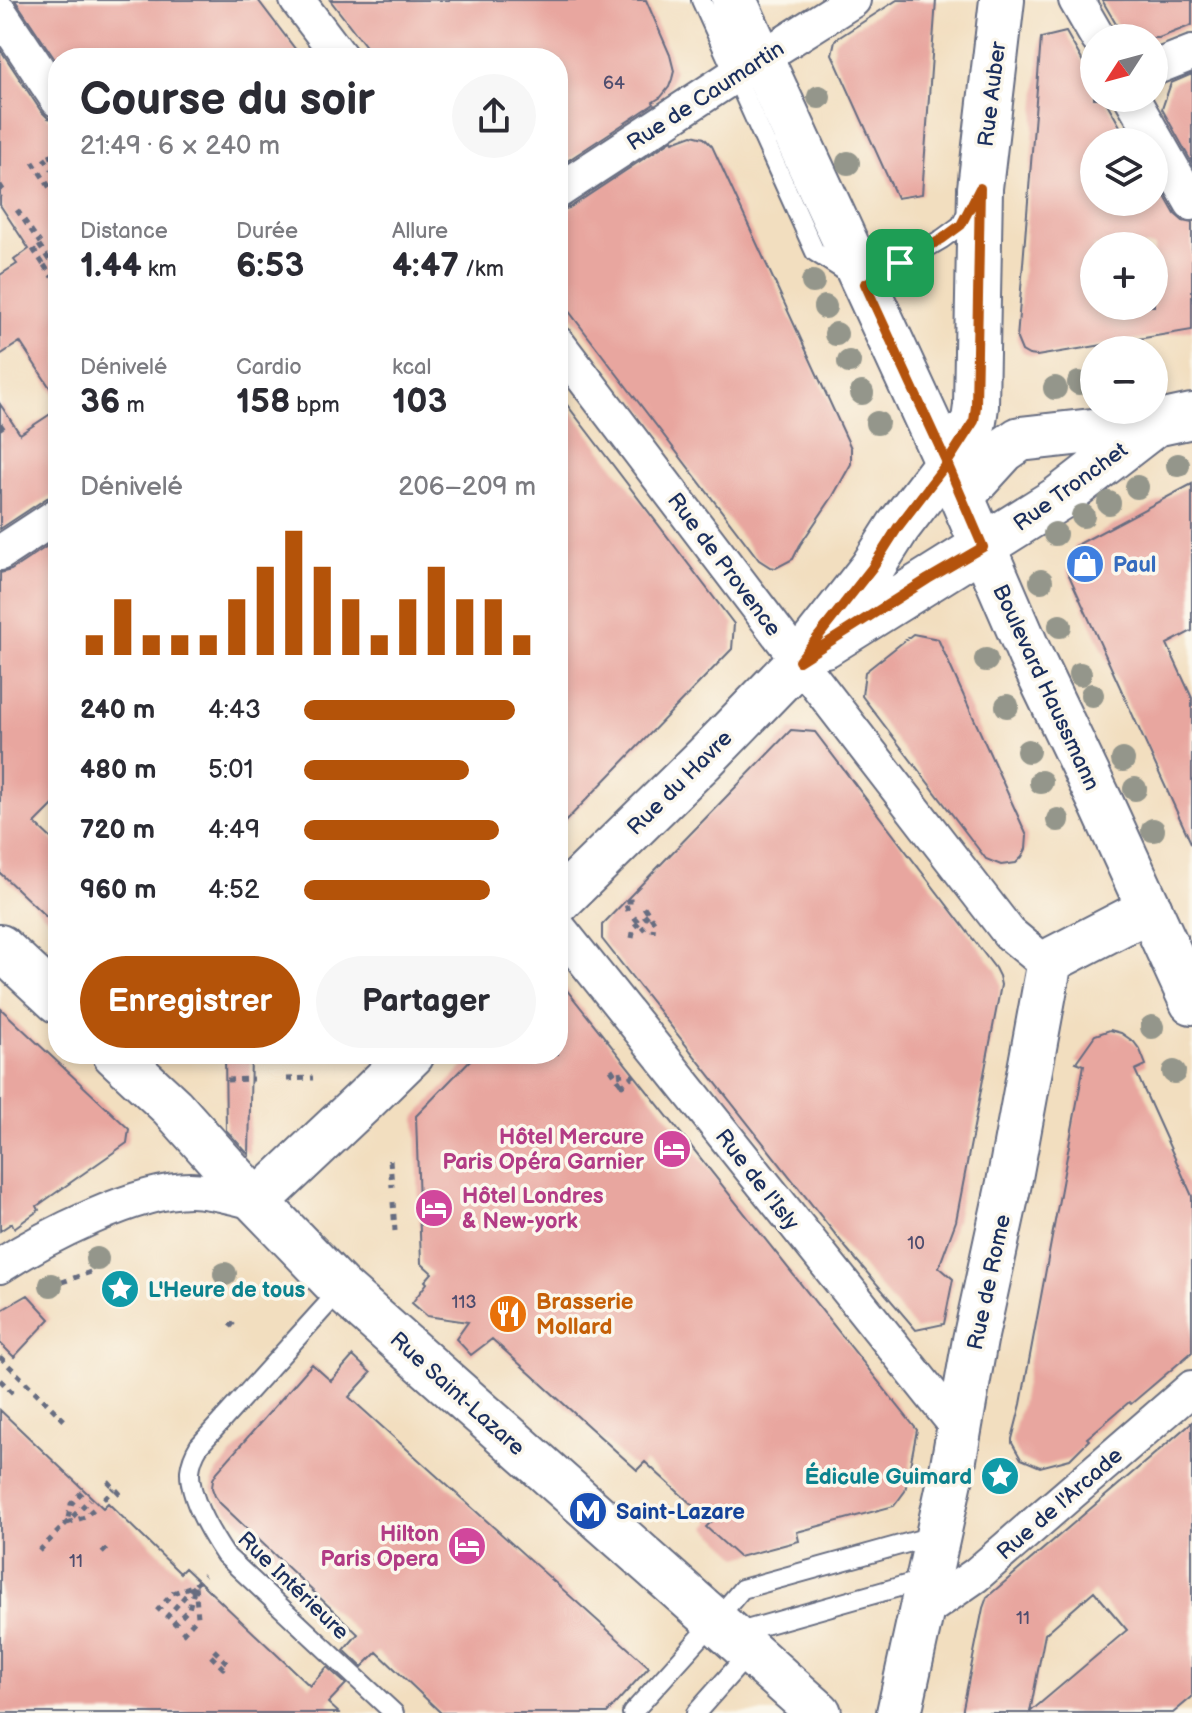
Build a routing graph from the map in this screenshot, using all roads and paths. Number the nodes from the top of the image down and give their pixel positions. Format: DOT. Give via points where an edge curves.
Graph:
graph roads {
  1 [pos="297,0"];
  2 [pos="701,0"];
  3 [pos="734,0"];
  4 [pos="853,0"];
  5 [pos="1002,0"];
  6 [pos="1076,0"];
  7 [pos="0,13"];
  8 [pos="1090,24"];
  9 [pos="333,48"];
  10 [pos="1192,53"];
  11 [pos="1168,62"];
  12 [pos="748,66"];
  13 [pos="48,85"];
  14 [pos="1140,112"];
  15 [pos="44,158"];
  16 [pos="33,162"];
  17 [pos="48,163"];
  18 [pos="568,184"];
  19 [pos="0,185"];
  20 [pos="48,185"];
  21 [pos="980,188"];
  22 [pos="2,197"];
  23 [pos="1192,203"];
  24 [pos="17,210"];
  25 [pos="48,264"];
  26 [pos="865,284"];
  27 [pos="568,357"];
  28 [pos="976,406"];
  29 [pos="1174,420"];
  30 [pos="1020,439"];
  31 [pos="954,480"];
  32 [pos="48,522"];
  33 [pos="983,547"];
  34 [pos="0,553"];
  35 [pos="799,661"];
  36 [pos="568,892"];
  37 [pos="638,901"];
  38 [pos="644,907"];
  39 [pos="1150,909"];
  40 [pos="628,911"];
  41 [pos="649,914"];
  42 [pos="636,920"];
  43 [pos="654,922"];
  44 [pos="645,930"];
  45 [pos="653,932"];
  46 [pos="661,934"];
  47 [pos="632,938"];
  48 [pos="568,940"];
  49 [pos="0,947"];
  50 [pos="1049,966"];
  51 [pos="48,992"];
  52 [pos="1192,1002"];
  53 [pos="126,1064"];
  54 [pos="402,1064"];
  55 [pos="611,1069"];
  56 [pos="620,1071"];
  57 [pos="636,1074"];
  58 [pos="313,1078"];
  59 [pos="253,1079"];
  60 [pos="287,1079"];
  61 [pos="227,1080"];
  62 [pos="622,1085"];
  63 [pos="390,1160"];
  64 [pos="392,1187"];
  65 [pos="257,1202"];
  66 [pos="393,1202"];
  67 [pos="395,1231"];
  68 [pos="0,1266"];
  69 [pos="91,1272"];
  70 [pos="62,1282"];
  71 [pos="341,1289"];
  72 [pos="0,1357"];
  73 [pos="0,1380"];
  74 [pos="1192,1388"];
  75 [pos="13,1393"];
  76 [pos="66,1422"];
  77 [pos="960,1430"];
  78 [pos="108,1481"];
  79 [pos="114,1488"];
  80 [pos="82,1492"];
  81 [pos="122,1496"];
  82 [pos="90,1499"];
  83 [pos="104,1499"];
  84 [pos="97,1506"];
  85 [pos="67,1523"];
  86 [pos="938,1534"];
  87 [pos="108,1547"];
  88 [pos="39,1551"];
  89 [pos="102,1553"];
  90 [pos="204,1575"];
  91 [pos="195,1585"];
  92 [pos="925,1595"];
  93 [pos="157,1611"];
  94 [pos="166,1618"];
  95 [pos="173,1625"];
  96 [pos="182,1634"];
  97 [pos="732,1636"];
  98 [pos="394,1713"];
  99 [pos="632,1713"];
  100 [pos="696,1713"];
  101 [pos="819,1713"];
  102 [pos="899,1713"];
  1 -- 9 [label="street"];
  2 -- 12 [label="lane, Boulevard Haussmann"];
  3 -- 12 [label="main road, Boulevard Haussmann"];
  4 -- 12 [label="street, Rue de Caumartin"];
  5 -- 21 [label="main road, Rue Auber"];
  6 -- 8 [label="street"];
  7 -- 13 [label="street"];
  10 -- 11 [label="street"];
  12 -- 18 [label="street, Rue de Caumartin"];
  12 -- 26 [label="main road, Boulevard Haussmann"];
  14 -- 23 [label="street"];
  15 -- 17 [label="path"];
  16 -- 20 [label="path"];
  19 -- 22 [label="path"];
  21 -- 26 [label="lane, Rue Auber" via="961,225"];
  21 -- 28 [label="main road, Rue Auber"];
  24 -- 25 [label="path"];
  26 -- 31 [label="main road, Boulevard Haussmann"];
  27 -- 35 [label="street, Rue de Provence"];
  28 -- 30 [label="main road" via="1004,434"];
  28 -- 31 [label="main road, Rue Auber"];
  29 -- 30 [label="main road, Rue Tronchet"];
  29 -- 33 [label="main road, Rue Tronchet"];
  30 -- 31 [label="main road"];
  31 -- 33 [label="main road, Boulevard Haussmann"];
  31 -- 35 [label="main road, Rue du Havre" via="898,527"];
  32 -- 34 [label="street"];
  33 -- 35 [label="main road, Rue du Havre"];
  33 -- 39 [label="main road, Boulevard Haussmann"];
  35 -- 36 [label="main road, Rue du Havre"];
  35 -- 50 [label="street, Rue de Provence" via="1009,933"];
  37 -- 40 [label="path" via="625,901"];
  38 -- 41 [label="path"];
  39 -- 50 [label="main road" via="1055,958"];
  39 -- 52 [label="main road, Boulevard Haussmann"];
  41 -- 42 [label="path"];
  41 -- 43 [label="path"];
  42 -- 44 [label="path"];
  42 -- 47 [label="path"];
  43 -- 45 [label="path"];
  43 -- 46 [label="path"];
  48 -- 77 [label="street, Rue de l'Isly"];
  49 -- 51 [label="main road"];
  50 -- 77 [label="main road, Rue de Rome"];
  53 -- 65 [label="main road, Rue Saint-Lazare"];
  54 -- 65 [label="main road"];
  55 -- 62 [label="path"];
  56 -- 62 [label="path"];
  57 -- 62 [label="path"];
  58 -- 60 [label="path"];
  59 -- 61 [label="path"];
  63 -- 64 [label="path"];
  65 -- 68 [label="street" via="192,1190 166,1191 67,1228"];
  65 -- 71 [label="main road, Rue Saint-Lazare"];
  66 -- 67 [label="path"];
  69 -- 70 [label="path"];
  71 -- 97 [label="main road, Rue Saint-Lazare"];
  71 -- 98 [label="lane, Rue Intérieure" via="199,1446 190,1473 208,1526 225,1555"];
  72 -- 76 [label="path"];
  73 -- 75 [label="path"];
  74 -- 92 [label="street, Rue de l'Arcade" via="976,1575"];
  77 -- 86 [label="main road, Rue de Rome"];
  78 -- 79 [label="path"];
  79 -- 81 [label="path"];
  79 -- 83 [label="path"];
  80 -- 85 [label="path" via="71,1504"];
  82 -- 85 [label="path"];
  84 -- 85 [label="path"];
  85 -- 88 [label="path"];
  86 -- 92 [label="main road, Rue de Rome"];
  86 -- 97 [label="lane" via="742,1589"];
  87 -- 89 [label="path"];
  90 -- 91 [label="path"];
  91 -- 93 [label="path" via="173,1593"];
  91 -- 94 [label="path"];
  91 -- 95 [label="path" via="189,1609"];
  91 -- 96 [label="path" via="198,1617"];
  92 -- 97 [label="lane"];
  92 -- 102 [label="main road, Rue de Rome"];
  97 -- 99 [label="lane"];
  97 -- 100 [label="lane"];
  97 -- 101 [label="main road, Rue Saint-Lazare"];
}
